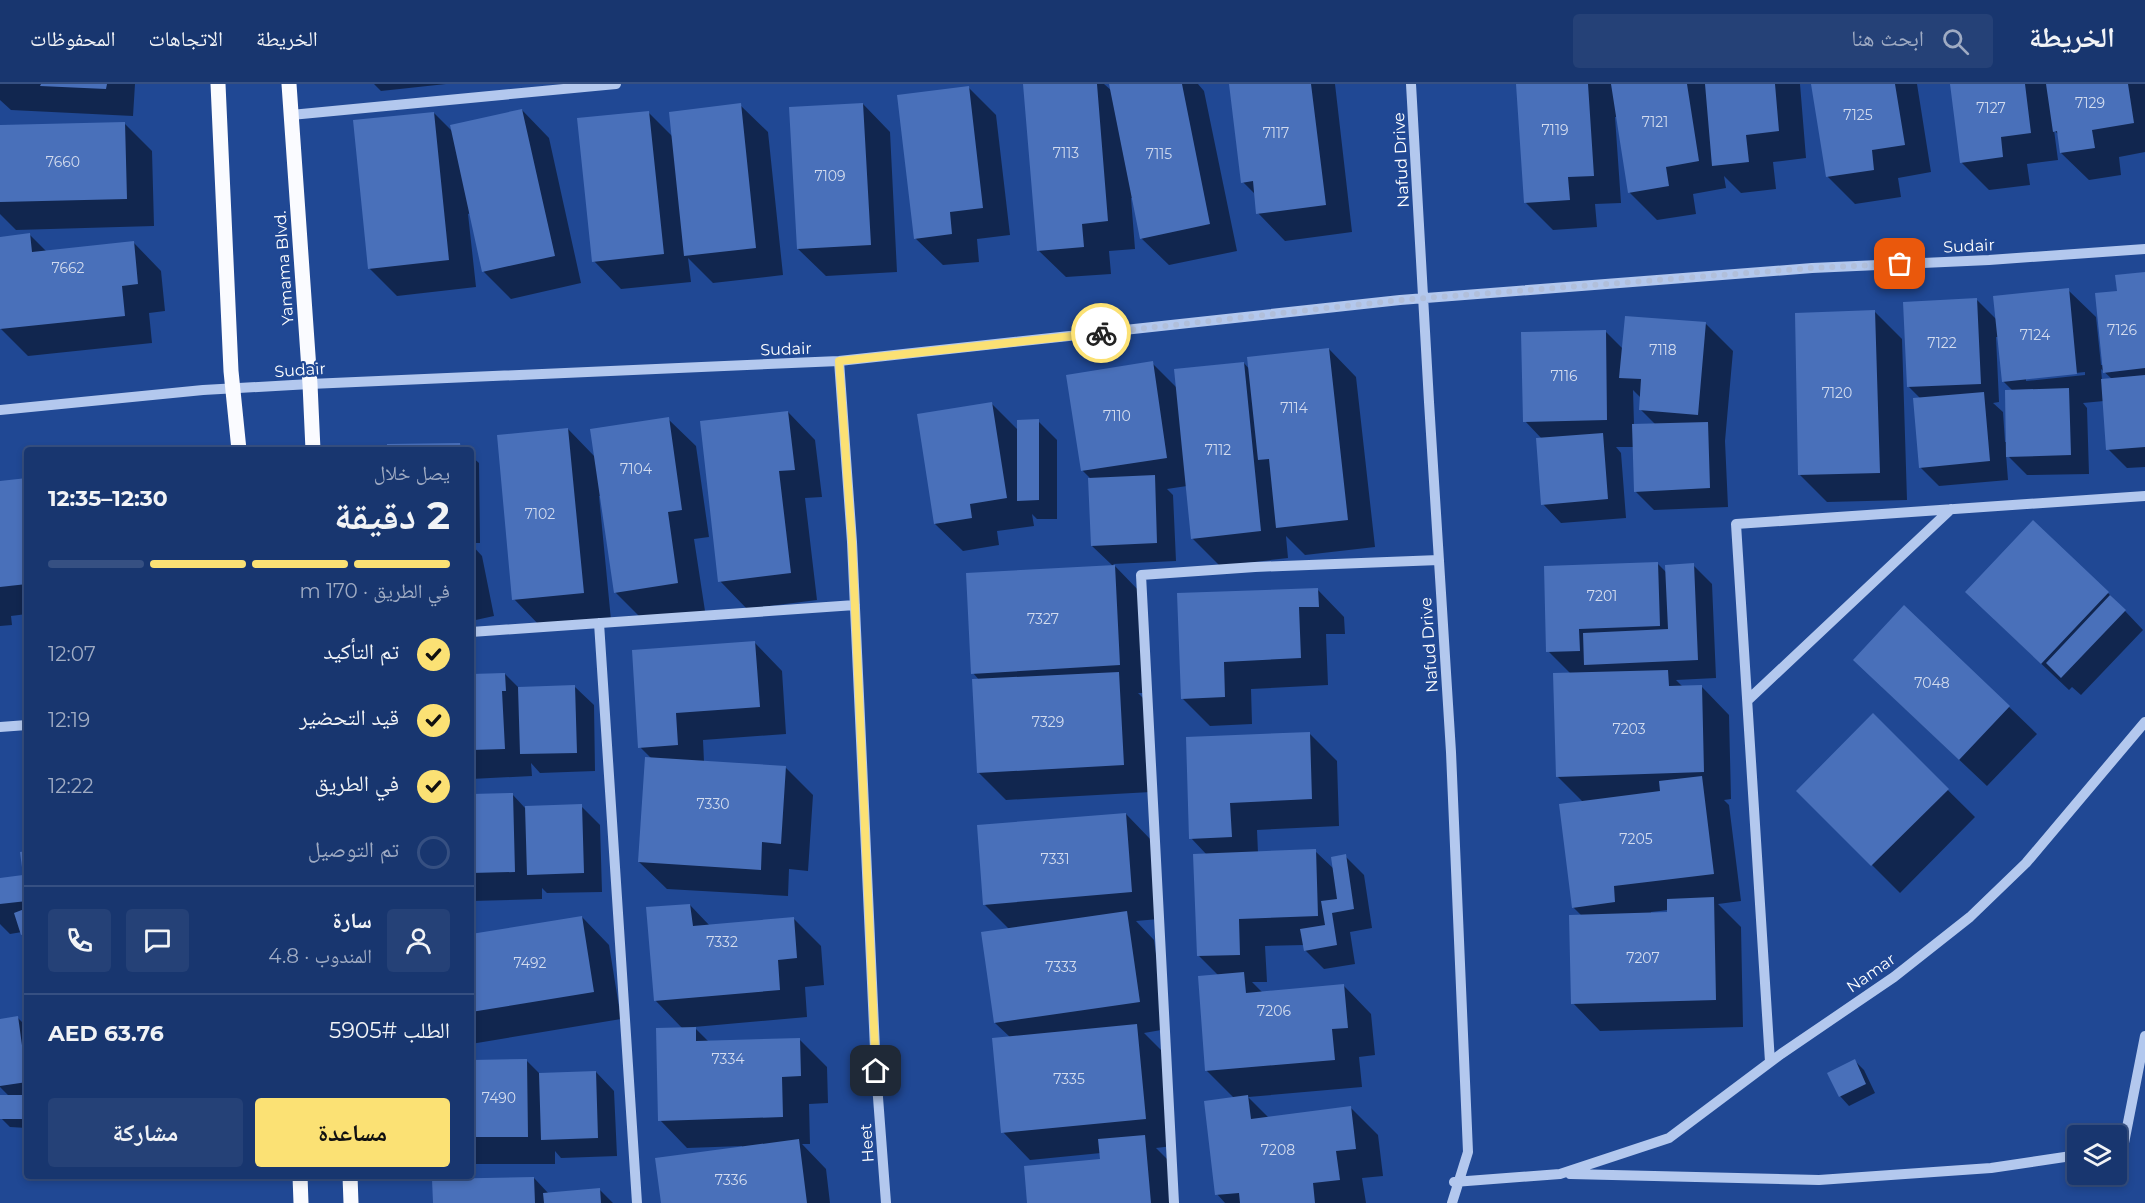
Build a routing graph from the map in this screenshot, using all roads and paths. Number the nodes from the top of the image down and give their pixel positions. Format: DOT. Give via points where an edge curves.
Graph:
graph roads {
  1 [pos="218,84"];
  2 [pos="289,84"];
  3 [pos="616,84"];
  4 [pos="1412,84"];
  5 [pos="291,115"];
  6 [pos="2145,249"];
  7 [pos="1423,298"];
  8 [pos="839,361"];
  9 [pos="310,384"];
  10 [pos="233,388"];
  11 [pos="0,410"];
  12 [pos="239,447"];
  13 [pos="313,447"];
  14 [pos="2145,496"];
  15 [pos="1952,509"];
  16 [pos="1439,560"];
  17 [pos="855,605"];
  18 [pos="598,623"];
  19 [pos="474,632"];
  20 [pos="1748,700"];
  21 [pos="2145,722"];
  22 [pos="24,725"];
  23 [pos="0,727"];
  24 [pos="2145,1036"];
  25 [pos="1770,1062"];
  26 [pos="2127,1128"];
  27 [pos="2067,1157"];
  28 [pos="1560,1174"];
  29 [pos="300,1179"];
  30 [pos="350,1179"];
  31 [pos="1456,1182"];
  32 [pos="301,1203"];
  33 [pos="351,1203"];
  34 [pos="637,1203"];
  35 [pos="886,1203"];
  36 [pos="1174,1203"];
  37 [pos="1452,1203"];
  1 -- 10 [label="main road"];
  2 -- 5 [label="main road, Yamama Blvd."];
  3 -- 5 [label="street"];
  4 -- 7 [label="street, Nafud Drive"];
  5 -- 9 [label="main road, Yamama Blvd."];
  6 -- 7 [label="street, Sudair" via="1812,268"];
  7 -- 8 [label="street, Sudair"];
  7 -- 16 [label="street, Nafud Drive"];
  8 -- 9 [label="street, Sudair"];
  8 -- 17 [label="street, Heet"];
  9 -- 10 [label="street, Sudair"];
  9 -- 13 [label="main road, Yamama Blvd."];
  10 -- 11 [label="street, Sudair"];
  10 -- 12 [label="main road"];
  14 -- 15 [label="street"];
  15 -- 20 [label="street"];
  15 -- 20 [label="street" via="1737,524"];
  16 -- 31 [label="street, Nafud Drive" via="1468,1152"];
  16 -- 36 [label="street" via="1141,575"];
  17 -- 18 [label="street"];
  17 -- 35 [label="street, Heet" via="876,1071"];
  18 -- 19 [label="street"];
  18 -- 34 [label="street"];
  20 -- 25 [label="street"];
  21 -- 25 [label="street, Namar" via="2026,863 1970,917 1894,977"];
  22 -- 23 [label="street"];
  24 -- 26 [label="street"];
  25 -- 28 [label="street, Namar" via="1669,1138"];
  27 -- 28 [label="street, Namar" via="1991,1168 1819,1180"];
  28 -- 31 [label="street, Namar"];
  29 -- 32 [label="main road"];
  30 -- 33 [label="main road"];
  31 -- 37 [label="street, Nafud Drive"];
}
